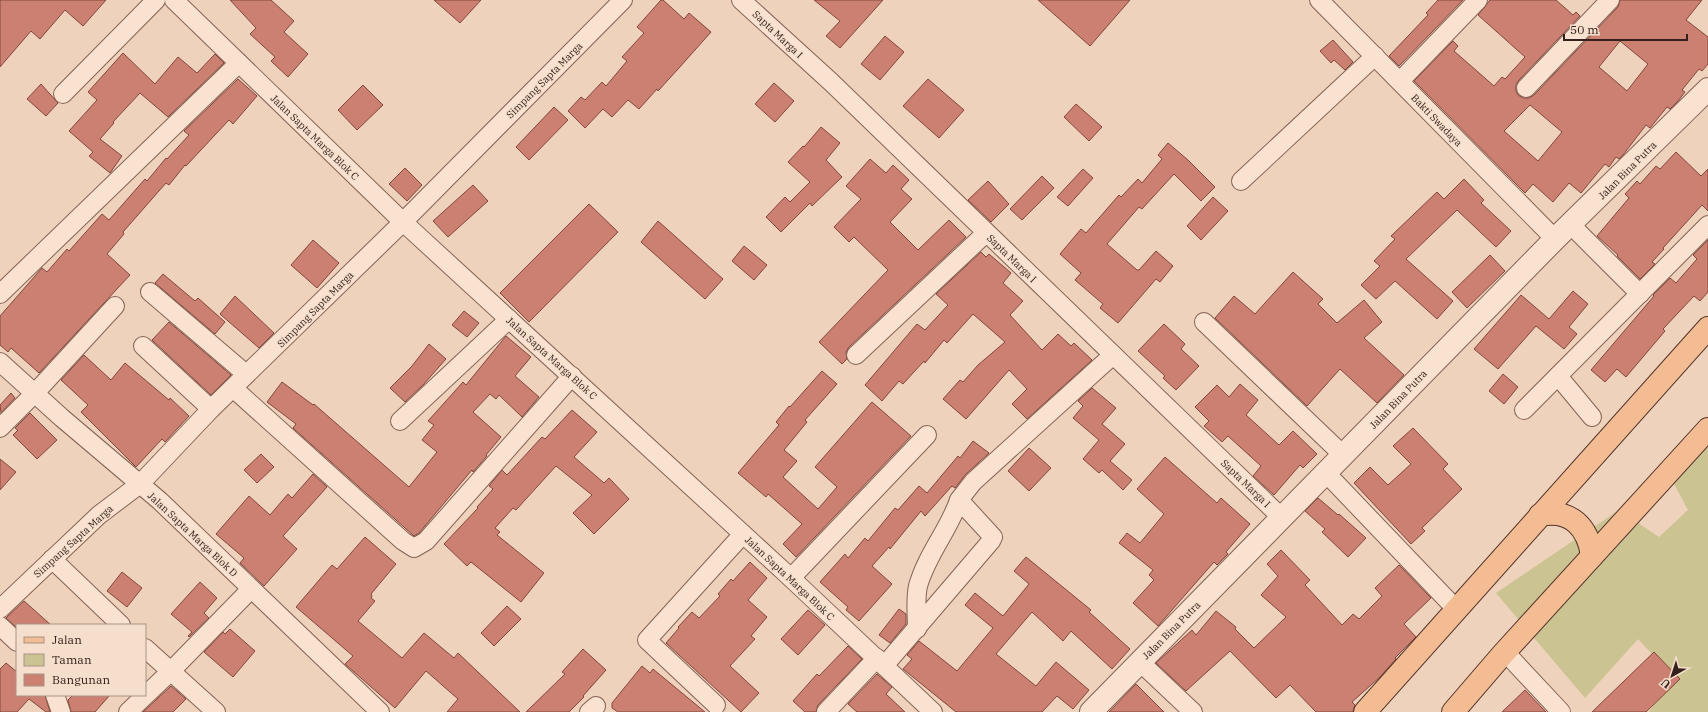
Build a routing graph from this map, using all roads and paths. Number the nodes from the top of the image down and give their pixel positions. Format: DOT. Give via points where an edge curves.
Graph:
graph roads {
  1 [pos="156,0"];
  2 [pos="174,0"];
  3 [pos="623,0"];
  4 [pos="741,0"];
  5 [pos="1319,0"];
  6 [pos="1478,0"];
  7 [pos="1610,0"];
  8 [pos="1375,56"];
  9 [pos="239,62"];
  10 [pos="1400,81"];
  11 [pos="1526,88"];
  12 [pos="1708,89"];
  13 [pos="63,94"];
  14 [pos="1241,182"];
  15 [pos="403,222"];
  16 [pos="1571,225"];
  17 [pos="1708,225"];
  18 [pos="986,233"];
  19 [pos="1555,239"];
  20 [pos="150,292"];
  21 [pos="0,294"];
  22 [pos="1640,294"];
  23 [pos="114,306"];
  24 [pos="509,319"];
  25 [pos="1204,322"];
  26 [pos="1708,328"];
  27 [pos="144,346"];
  28 [pos="856,355"];
  29 [pos="1113,356"];
  30 [pos="0,362"];
  31 [pos="246,374"];
  32 [pos="572,376"];
  33 [pos="1558,376"];
  34 [pos="233,388"];
  35 [pos="34,394"];
  36 [pos="212,409"];
  37 [pos="1524,410"];
  38 [pos="1592,417"];
  39 [pos="400,421"];
  40 [pos="0,428"];
  41 [pos="1708,429"];
  42 [pos="927,435"];
  43 [pos="1344,455"];
  44 [pos="1327,474"];
  45 [pos="140,484"];
  46 [pos="959,500"];
  47 [pos="1540,515"];
  48 [pos="1282,518"];
  49 [pos="743,534"];
  50 [pos="1592,556"];
  51 [pos="52,559"];
  52 [pos="791,578"];
  53 [pos="251,589"];
  54 [pos="1456,609"];
  55 [pos="0,610"];
  56 [pos="119,624"];
  57 [pos="0,626"];
  58 [pos="917,629"];
  59 [pos="16,641"];
  60 [pos="146,649"];
  61 [pos="1505,652"];
  62 [pos="880,662"];
  63 [pos="1140,662"];
  64 [pos="170,672"];
  65 [pos="146,695"];
  66 [pos="55,696"];
  67 [pos="145,696"];
  68 [pos="716,705"];
  69 [pos="61,712"];
  70 [pos="128,712"];
  71 [pos="216,712"];
  72 [pos="380,712"];
  73 [pos="826,712"];
  74 [pos="933,712"];
  75 [pos="1091,712"];
  76 [pos="1193,712"];
  77 [pos="1365,712"];
  78 [pos="1453,712"];
  79 [pos="1561,712"];
  1 -- 13 [label="street"];
  2 -- 9 [label="street, Jalan Sapta Marga Blok C"];
  3 -- 15 [label="street, Simpang Sapta Marga"];
  4 -- 18 [label="street, Sapta Marga I"];
  5 -- 8 [label="street, Bakti Swadaya"];
  6 -- 10 [label="street"];
  7 -- 11 [label="street"];
  8 -- 10 [label="street, Bakti Swadaya"];
  8 -- 14 [label="street"];
  9 -- 15 [label="street, Jalan Sapta Marga Blok C"];
  9 -- 21 [label="street"];
  10 -- 19 [label="street, Bakti Swadaya"];
  12 -- 16 [label="street, Jalan Bina Putra"];
  15 -- 24 [label="street, Jalan Sapta Marga Blok C"];
  15 -- 31 [label="street, Simpang Sapta Marga"];
  16 -- 19 [label="street, Jalan Bina Putra"];
  16 -- 22 [label="street"];
  17 -- 22 [label="street"];
  18 -- 28 [label="street"];
  18 -- 29 [label="street, Sapta Marga I"];
  19 -- 43 [label="street, Jalan Bina Putra"];
  20 -- 31 [label="street"];
  22 -- 33 [label="street"];
  23 -- 35 [label="street"];
  24 -- 32 [label="street, Jalan Sapta Marga Blok C"];
  24 -- 39 [label="street"];
  25 -- 43 [label="street"];
  26 -- 47 [label="main road"];
  27 -- 36 [label="street"];
  29 -- 46 [label="street" via="973,482"];
  29 -- 48 [label="street, Sapta Marga I"];
  30 -- 35 [label="street, Jalan Sapta Marga Blok D"];
  31 -- 34 [label="street, Simpang Sapta Marga"];
  32 -- 34 [label="street" via="426,541 414,548 403,541"];
  32 -- 49 [label="street, Jalan Sapta Marga Blok C"];
  33 -- 37 [label="street"];
  33 -- 38 [label="street"];
  34 -- 36 [label="street, Simpang Sapta Marga"];
  35 -- 40 [label="street"];
  35 -- 45 [label="street, Jalan Sapta Marga Blok D"];
  36 -- 45 [label="street, Simpang Sapta Marga"];
  41 -- 50 [label="main road"];
  42 -- 52 [label="street"];
  43 -- 44 [label="street, Jalan Bina Putra"];
  44 -- 48 [label="street, Jalan Bina Putra"];
  44 -- 54 [label="street"];
  45 -- 51 [label="street, Simpang Sapta Marga" via="99,515"];
  45 -- 53 [label="street, Jalan Sapta Marga Blok D"];
  46 -- 58 [label="street" via="955,512 932,550 920,579"];
  46 -- 58 [label="street" via="993,537"];
  47 -- 50 [label="main road" via="1558,514 1577,523 1589,538"];
  47 -- 54 [label="main road"];
  48 -- 63 [label="street, Jalan Bina Putra"];
  49 -- 52 [label="street, Jalan Sapta Marga Blok C"];
  49 -- 68 [label="street" via="647,640"];
  50 -- 61 [label="main road"];
  51 -- 55 [label="street, Simpang Sapta Marga"];
  51 -- 56 [label="street"];
  52 -- 62 [label="street, Jalan Sapta Marga Blok C"];
  53 -- 64 [label="street"];
  53 -- 72 [label="street, Jalan Sapta Marga Blok D"];
  54 -- 77 [label="main road"];
  57 -- 59 [label="street"];
  58 -- 62 [label="street"];
  60 -- 64 [label="street"];
  61 -- 78 [label="main road"];
  61 -- 79 [label="street"];
  62 -- 73 [label="street"];
  62 -- 74 [label="street, Jalan Sapta Marga Blok C"];
  63 -- 75 [label="street, Jalan Bina Putra"];
  63 -- 76 [label="street"];
  64 -- 65 [label="street"];
  64 -- 71 [label="street"];
  66 -- 69 [label="street"];
  67 -- 70 [label="street"];
}
